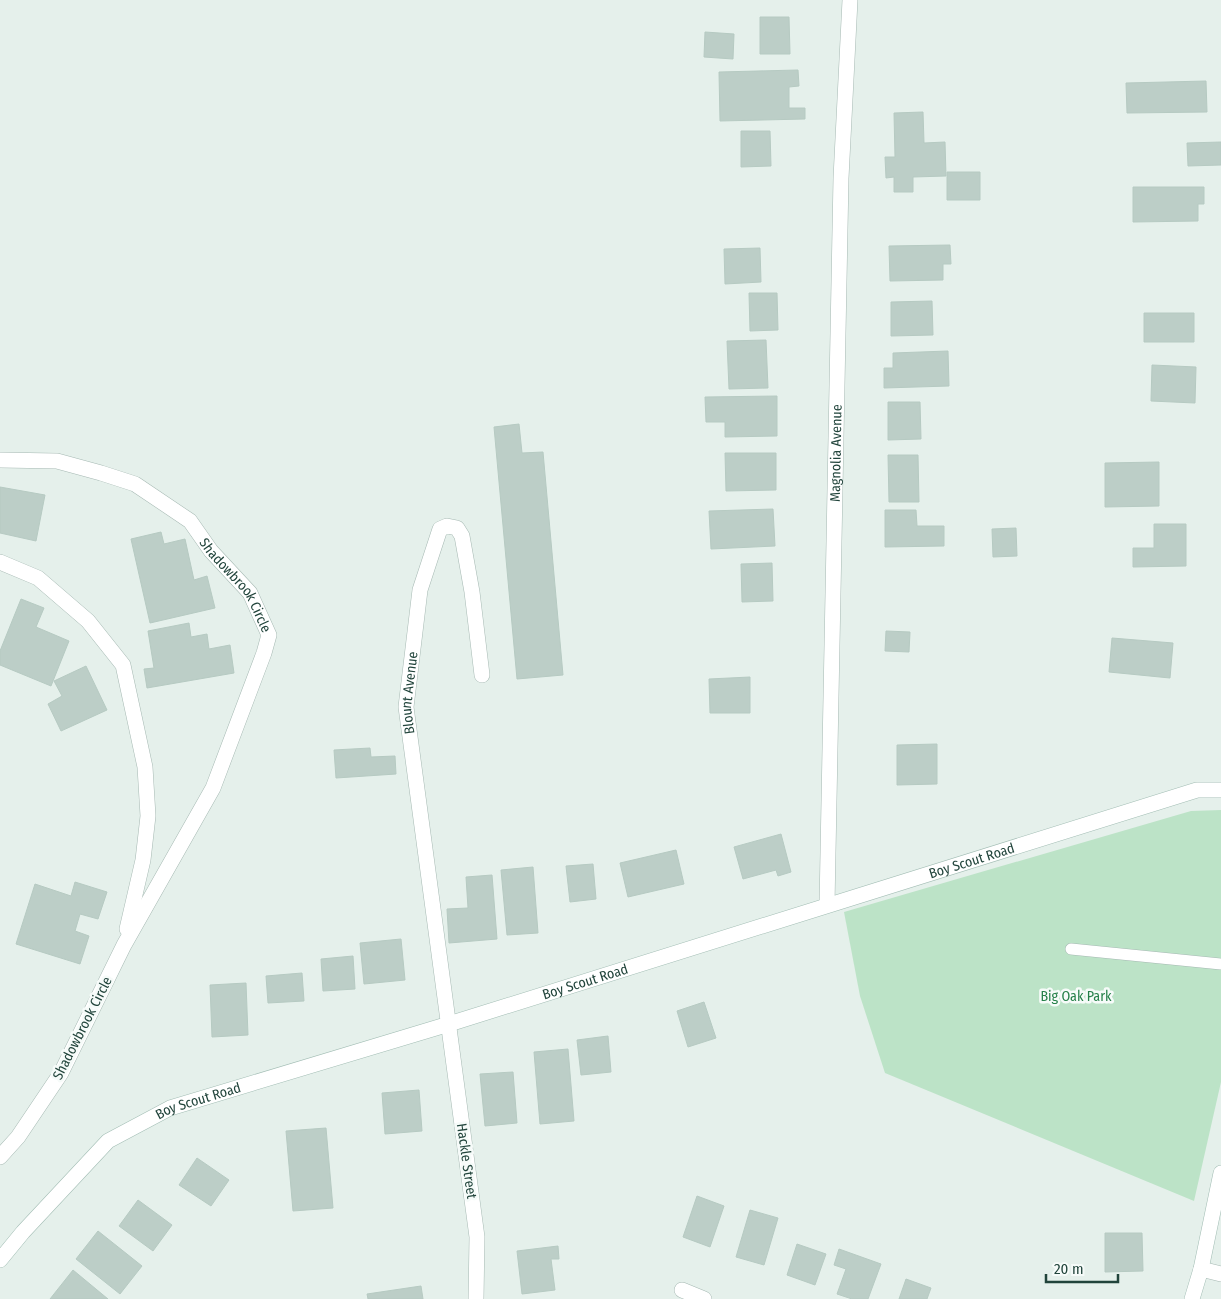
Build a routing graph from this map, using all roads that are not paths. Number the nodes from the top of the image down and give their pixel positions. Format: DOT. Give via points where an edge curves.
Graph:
graph roads {
  1 [pos="850,0"];
  2 [pos="0,460"];
  3 [pos="0,562"];
  4 [pos="482,675"];
  5 [pos="1221,790"];
  6 [pos="827,905"];
  7 [pos="124,945"];
  8 [pos="1072,949"];
  9 [pos="1221,964"];
  10 [pos="449,1024"];
  11 [pos="0,1157"];
  12 [pos="1221,1173"];
  13 [pos="0,1260"];
  14 [pos="1201,1269"];
  15 [pos="1221,1274"];
  16 [pos="682,1290"];
  17 [pos="476,1299"];
  18 [pos="704,1299"];
  19 [pos="1192,1299"];
  1 -- 6 [label="street, Magnolia Avenue" via="841,178"];
  2 -- 7 [label="street, Shadowbrook Circle" via="57,461 142,488 190,521 250,594 269,634 213,788"];
  3 -- 7 [label="street, Shadowbrook Circle" via="38,578 88,621 123,665 145,767 148,816 143,860"];
  4 -- 10 [label="street, Blount Avenue" via="462,536 457,528 447,526 440,529 420,590 406,706"];
  5 -- 6 [label="street, Boy Scout Road" via="1197,790"];
  6 -- 10 [label="street, Boy Scout Road"];
  7 -- 11 [label="street, Shadowbrook Circle" via="61,1073 18,1137"];
  8 -- 9 [label="lane"];
  10 -- 13 [label="street, Boy Scout Road" via="170,1108 108,1141"];
  10 -- 17 [label="street, Hackle Street" via="477,1238"];
  12 -- 14 [label="street"];
  14 -- 15 [label="street"];
  14 -- 19 [label="street"];
  16 -- 18 [label="street"];
}
